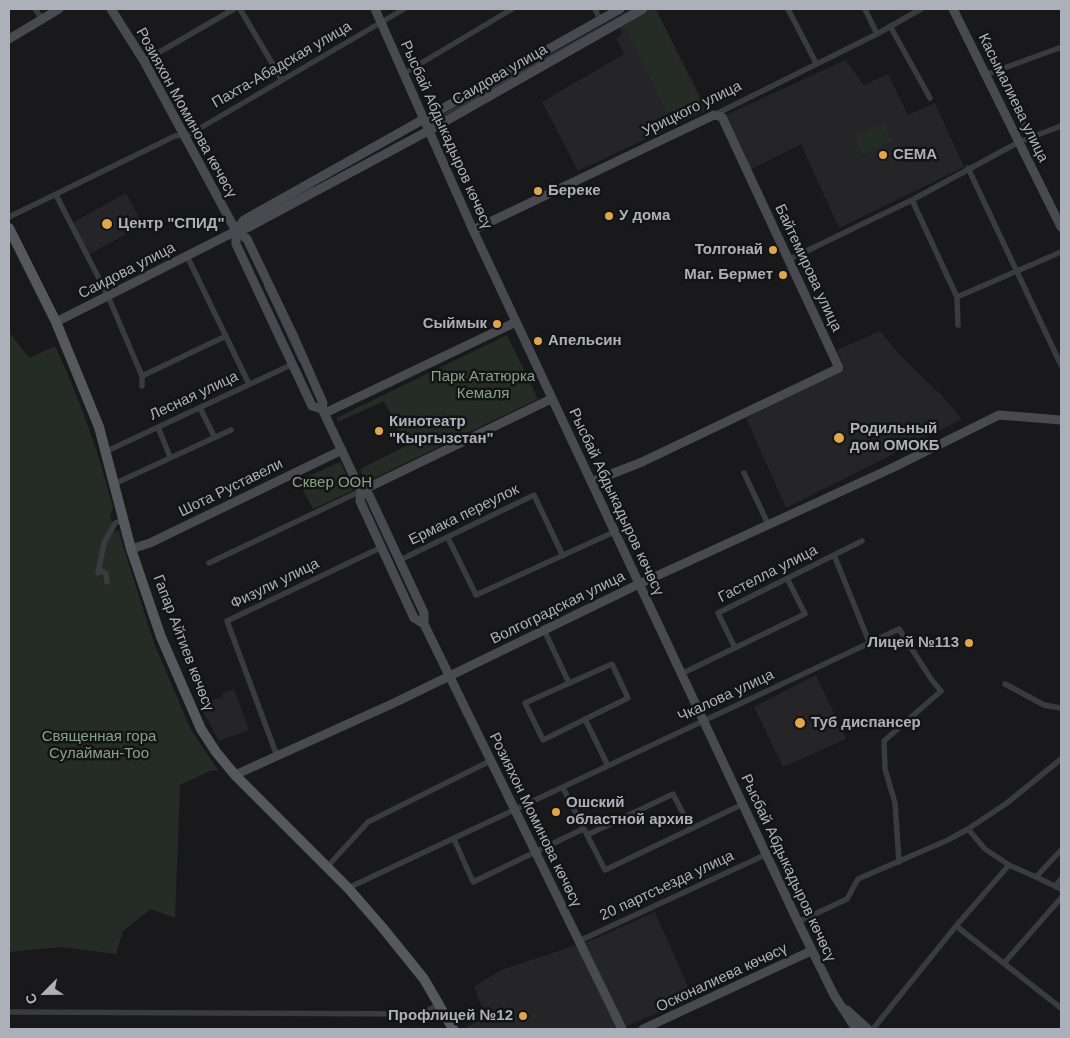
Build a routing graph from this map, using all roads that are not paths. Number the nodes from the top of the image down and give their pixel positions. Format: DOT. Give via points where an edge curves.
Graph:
graph roads {
  1 [pos="35,9"];
  2 [pos="59,9"];
  3 [pos="111,9"];
  4 [pos="234,9"];
  5 [pos="240,9"];
  6 [pos="375,9"];
  7 [pos="404,9"];
  8 [pos="512,9"];
  9 [pos="595,9"];
  10 [pos="620,9"];
  11 [pos="643,9"];
  12 [pos="788,9"];
  13 [pos="865,9"];
  14 [pos="921,9"];
  15 [pos="953,9"];
  16 [pos="42,19"];
  17 [pos="600,19"];
  18 [pos="381,22"];
  19 [pos="890,26"];
  20 [pos="877,34"];
  21 [pos="9,39"];
  22 [pos="1059,48"];
  23 [pos="144,61"];
  24 [pos="816,64"];
  25 [pos="998,70"];
  26 [pos="403,74"];
  27 [pos="986,75"];
  28 [pos="282,80"];
  29 [pos="930,98"];
  30 [pos="714,115"];
  31 [pos="423,120"];
  32 [pos="1061,126"];
  33 [pos="428,131"];
  34 [pos="184,135"];
  35 [pos="1030,138"];
  36 [pos="1019,142"];
  37 [pos="968,168"];
  38 [pos="56,195"];
  39 [pos="912,200"];
  40 [pos="9,217"];
  41 [pos="1061,227"];
  42 [pos="9,228"];
  43 [pos="473,230"];
  44 [pos="236,231"];
  45 [pos="1061,252"];
  46 [pos="187,256"];
  47 [pos="788,260"];
  48 [pos="1016,272"];
  49 [pos="108,296"];
  50 [pos="957,297"];
  51 [pos="56,322"];
  52 [pos="516,322"];
  53 [pos="958,325"];
  54 [pos="226,336"];
  55 [pos="293,364"];
  56 [pos="1061,365"];
  57 [pos="142,376"];
  58 [pos="249,384"];
  59 [pos="142,386"];
  60 [pos="551,399"];
  61 [pos="200,408"];
  62 [pos="323,411"];
  63 [pos="1061,420"];
  64 [pos="158,427"];
  65 [pos="231,430"];
  66 [pos="214,436"];
  67 [pos="342,450"];
  68 [pos="107,451"];
  69 [pos="170,457"];
  70 [pos="744,473"];
  71 [pos="116,482"];
  72 [pos="591,482"];
  73 [pos="361,491"];
  74 [pos="124,520"];
  75 [pos="769,526"];
  76 [pos="614,532"];
  77 [pos="448,538"];
  78 [pos="862,541"];
  79 [pos="382,547"];
  80 [pos="132,549"];
  81 [pos="834,555"];
  82 [pos="562,556"];
  83 [pos="400,560"];
  84 [pos="209,563"];
  85 [pos="787,578"];
  86 [pos="107,582"];
  87 [pos="639,584"];
  88 [pos="424,624"];
  89 [pos="544,630"];
  90 [pos="870,644"];
  91 [pos="734,648"];
  92 [pos="681,674"];
  93 [pos="449,675"];
  94 [pos="569,683"];
  95 [pos="1005,684"];
  96 [pos="1061,708"];
  97 [pos="585,719"];
  98 [pos="704,721"];
  99 [pos="277,756"];
  100 [pos="1061,760"];
  101 [pos="490,761"];
  102 [pos="608,766"];
  103 [pos="235,775"];
  104 [pos="563,788"];
  105 [pos="743,804"];
  106 [pos="514,811"];
  107 [pos="583,829"];
  108 [pos="691,829"];
  109 [pos="968,829"];
  110 [pos="587,835"];
  111 [pos="454,839"];
  112 [pos="1061,850"];
  113 [pos="536,853"];
  114 [pos="766,854"];
  115 [pos="899,862"];
  116 [pos="1009,865"];
  117 [pos="328,866"];
  118 [pos="1036,877"];
  119 [pos="1061,879"];
  120 [pos="1059,887"];
  121 [pos="348,888"];
  122 [pos="1061,898"];
  123 [pos="798,922"];
  124 [pos="956,926"];
  125 [pos="579,941"];
  126 [pos="812,951"];
  127 [pos="1005,962"];
  128 [pos="839,1003"];
  129 [pos="439,1005"];
  130 [pos="1061,1008"];
  131 [pos="9,1012"];
  132 [pos="452,1029"];
  133 [pos="622,1029"];
  134 [pos="643,1029"];
  135 [pos="856,1029"];
  136 [pos="868,1029"];
  137 [pos="873,1029"];
  1 -- 16 [label="street"];
  2 -- 16 [label="street"];
  3 -- 23 [label="street, Розияхон Моминова көчөсү"];
  4 -- 23 [label="street"];
  5 -- 28 [label="street"];
  6 -- 18 [label="street, Рысбай Абдыкадыров көчөсү"];
  7 -- 18 [label="street, Пахта-Абадская улица"];
  8 -- 26 [label="street"];
  9 -- 17 [label="street"];
  10 -- 17 [label="street, Саидова улица"];
  11 -- 33 [label="street, Саидова улица"];
  12 -- 24 [label="street"];
  13 -- 20 [label="street"];
  14 -- 19 [label="street, Урицкого улица"];
  15 -- 27 [label="street, Касымалиева улица"];
  16 -- 21 [label="street"];
  17 -- 31 [label="street, Саидова улица"];
  18 -- 26 [label="street, Рысбай Абдыкадыров көчөсү"];
  18 -- 28 [label="street, Пахта-Абадская улица"];
  19 -- 20 [label="street, Урицкого улица"];
  19 -- 29 [label="street"];
  20 -- 24 [label="street, Урицкого улица"];
  22 -- 25 [label="street"];
  23 -- 34 [label="street, Розияхон Моминова көчөсү"];
  24 -- 30 [label="street, Урицкого улица"];
  25 -- 27 [label="street"];
  25 -- 35 [label="street"];
  26 -- 31 [label="street, Рысбай Абдыкадыров көчөсү"];
  27 -- 36 [label="street, Касымалиева улица"];
  28 -- 34 [label="street, Пахта-Абадская улица"];
  30 -- 43 [label="street, Урицкого улица"];
  30 -- 47 [label="street, Байтемирова улица" via="722,117"];
  31 -- 33 [label="street, Рысбай Абдыкадыров көчөсү"];
  31 -- 44 [label="street, Саидова улица" via="244,220"];
  32 -- 35 [label="street"];
  33 -- 43 [label="street, Рысбай Абдыкадыров көчөсү"];
  33 -- 44 [label="street, Саидова улица" via="248,228"];
  34 -- 38 [label="street, Пахта-Абадская улица" via="175,136"];
  34 -- 44 [label="street, Розияхон Моминова көчөсү"];
  35 -- 36 [label="street"];
  36 -- 37 [label="street"];
  36 -- 41 [label="street, Касымалиева улица"];
  37 -- 39 [label="street"];
  37 -- 48 [label="street"];
  38 -- 40 [label="street, Пахта-Абадская улица"];
  38 -- 49 [label="street"];
  39 -- 47 [label="street"];
  39 -- 50 [label="street"];
  42 -- 51 [label="main road, Гапар Айтиев көчөсү"];
  43 -- 52 [label="street, Рысбай Абдыкадыров көчөсү"];
  44 -- 46 [label="street, Саидова улица"];
  44 -- 55 [label="street, Розияхон Моминова көчөсү" via="236,244"];
  44 -- 62 [label="street, Розияхон Моминова көчөсү" via="247,239 324,403"];
  45 -- 48 [label="street"];
  46 -- 49 [label="street, Саидова улица"];
  46 -- 54 [label="street"];
  47 -- 72 [label="street, Байтемирова улица" via="839,368 642,462"];
  48 -- 50 [label="street"];
  48 -- 56 [label="street"];
  49 -- 51 [label="street, Саидова улица"];
  49 -- 57 [label="street"];
  50 -- 53 [label="street"];
  51 -- 68 [label="main road, Гапар Айтиев көчөсү"];
  52 -- 60 [label="street, Рысбай Абдыкадыров көчөсү"];
  52 -- 62 [label="street"];
  54 -- 57 [label="street"];
  54 -- 58 [label="street"];
  55 -- 58 [label="street, Лесная улица"];
  55 -- 62 [label="street, Розияхон Моминова көчөсү" via="312,406"];
  57 -- 59 [label="street"];
  58 -- 61 [label="street, Лесная улица"];
  60 -- 72 [label="street, Рысбай Абдыкадыров көчөсү"];
  60 -- 73 [label="street"];
  61 -- 64 [label="street, Лесная улица"];
  61 -- 66 [label="street"];
  62 -- 67 [label="street, Розияхон Моминова көчөсү"];
  63 -- 75 [label="street, Волгоградская улица" via="998,415"];
  64 -- 68 [label="street, Лесная улица"];
  64 -- 69 [label="street"];
  65 -- 66 [label="street"];
  66 -- 69 [label="street"];
  67 -- 73 [label="street, Розияхон Моминова көчөсү"];
  67 -- 80 [label="street, Шота Руставели"];
  68 -- 71 [label="main road, Гапар Айтиев көчөсү"];
  69 -- 71 [label="street"];
  70 -- 75 [label="street"];
  71 -- 74 [label="main road, Гапар Айтиев көчөсү"];
  72 -- 76 [label="street, Рысбай Абдыкадыров көчөсү"];
  73 -- 79 [label="street, Розияхон Моминова көчөсү" via="360,501"];
  73 -- 83 [label="street, Розияхон Моминова көчөсү" via="369,496"];
  73 -- 84 [label="street"];
  74 -- 80 [label="main road, Гапар Айтиев көчөсү"];
  74 -- 86 [label="street" via="114,523 104,543 99,572 106,574"];
  75 -- 87 [label="street, Волгоградская улица"];
  76 -- 82 [label="street"];
  76 -- 87 [label="street, Рысбай Абдыкадыров көчөсү"];
  77 -- 82 [label="street" via="476,596"];
  77 -- 82 [label="street, Ермака переулок" via="534,495"];
  77 -- 83 [label="street, Ермака переулок"];
  78 -- 81 [label="street, Гастелла улица"];
  79 -- 88 [label="street, Розияхон Моминова көчөсү" via="414,618"];
  79 -- 99 [label="street, Физули улица" via="227,621"];
  80 -- 103 [label="main road, Гапар Айтиев көчөсү" via="161,637 198,722 208,741"];
  81 -- 85 [label="street, Гастелла улица"];
  81 -- 90 [label="street"];
  83 -- 88 [label="street, Розияхон Моминова көчөсү" via="424,613"];
  85 -- 91 [label="street, Гастелла улица" via="718,613"];
  85 -- 91 [label="street" via="805,614"];
  87 -- 89 [label="street, Волгоградская улица"];
  87 -- 92 [label="street, Рысбай Абдыкадыров көчөсү"];
  88 -- 93 [label="street, Розияхон Моминова көчөсү"];
  89 -- 93 [label="street, Волгоградская улица"];
  89 -- 94 [label="street"];
  90 -- 98 [label="street, Чкалова улица"];
  90 -- 115 [label="street, Чкалова улица" via="900,629 941,691 884,741 885,769 895,803"];
  91 -- 92 [label="street"];
  92 -- 98 [label="street, Рысбай Абдыкадыров көчөсү"];
  93 -- 99 [label="street, Волгоградская улица"];
  93 -- 101 [label="street, Розияхон Моминова көчөсү"];
  94 -- 97 [label="street" via="612,664 628,698"];
  94 -- 97 [label="street" via="525,703 543,740"];
  95 -- 96 [label="street" via="1044,705"];
  97 -- 102 [label="street"];
  98 -- 102 [label="street, Чкалова улица"];
  98 -- 105 [label="street, Рысбай Абдыкадыров көчөсү"];
  99 -- 103 [label="street, Волгоградская улица"];
  100 -- 109 [label="street"];
  101 -- 106 [label="street, Розияхон Моминова көчөсү"];
  101 -- 117 [label="street" via="368,822"];
  102 -- 104 [label="street, Чкалова улица"];
  103 -- 117 [label="main road, Гапар Айтиев көчөсү"];
  104 -- 106 [label="street, Чкалова улица"];
  104 -- 107 [label="street"];
  105 -- 108 [label="street"];
  105 -- 114 [label="street, Рысбай Абдыкадыров көчөсү"];
  106 -- 111 [label="street, Чкалова улица"];
  106 -- 113 [label="street, Розияхон Моминова көчөсү"];
  107 -- 110 [label="street"];
  107 -- 113 [label="street"];
  108 -- 110 [label="street" via="605,870"];
  108 -- 110 [label="street" via="674,794"];
  109 -- 115 [label="street"];
  109 -- 116 [label="street" via="985,849"];
  111 -- 113 [label="street" via="473,882"];
  111 -- 121 [label="street, Чкалова улица"];
  112 -- 118 [label="street"];
  113 -- 125 [label="street, Розияхон Моминова көчөсү"];
  114 -- 123 [label="street, Рысбай Абдыкадыров көчөсү"];
  114 -- 125 [label="street, 20 партсъезда улица"];
  115 -- 123 [label="street" via="858,879 847,899"];
  116 -- 118 [label="street"];
  116 -- 124 [label="street"];
  117 -- 121 [label="main road, Гапар Айтиев көчөсү"];
  118 -- 120 [label="street"];
  119 -- 120 [label="street"];
  121 -- 129 [label="main road, Гапар Айтиев көчөсү" via="424,978"];
  122 -- 127 [label="street"];
  123 -- 126 [label="street, Рысбай Абдыкадыров көчөсү"];
  124 -- 127 [label="street"];
  124 -- 137 [label="street"];
  125 -- 133 [label="street, Розияхон Моминова көчөсү"];
  126 -- 128 [label="street, Рысбай Абдыкадыров көчөсү"];
  126 -- 134 [label="street, Осконалиева көчөсү"];
  127 -- 130 [label="street"];
  128 -- 135 [label="street, Рысбай Абдыкадыров көчөсү"];
  128 -- 136 [label="street, Рысбай Абдыкадыров көчөсү"];
  129 -- 131 [label="street" via="420,1014"];
  129 -- 132 [label="main road, Гапар Айтиев көчөсү"];
}
